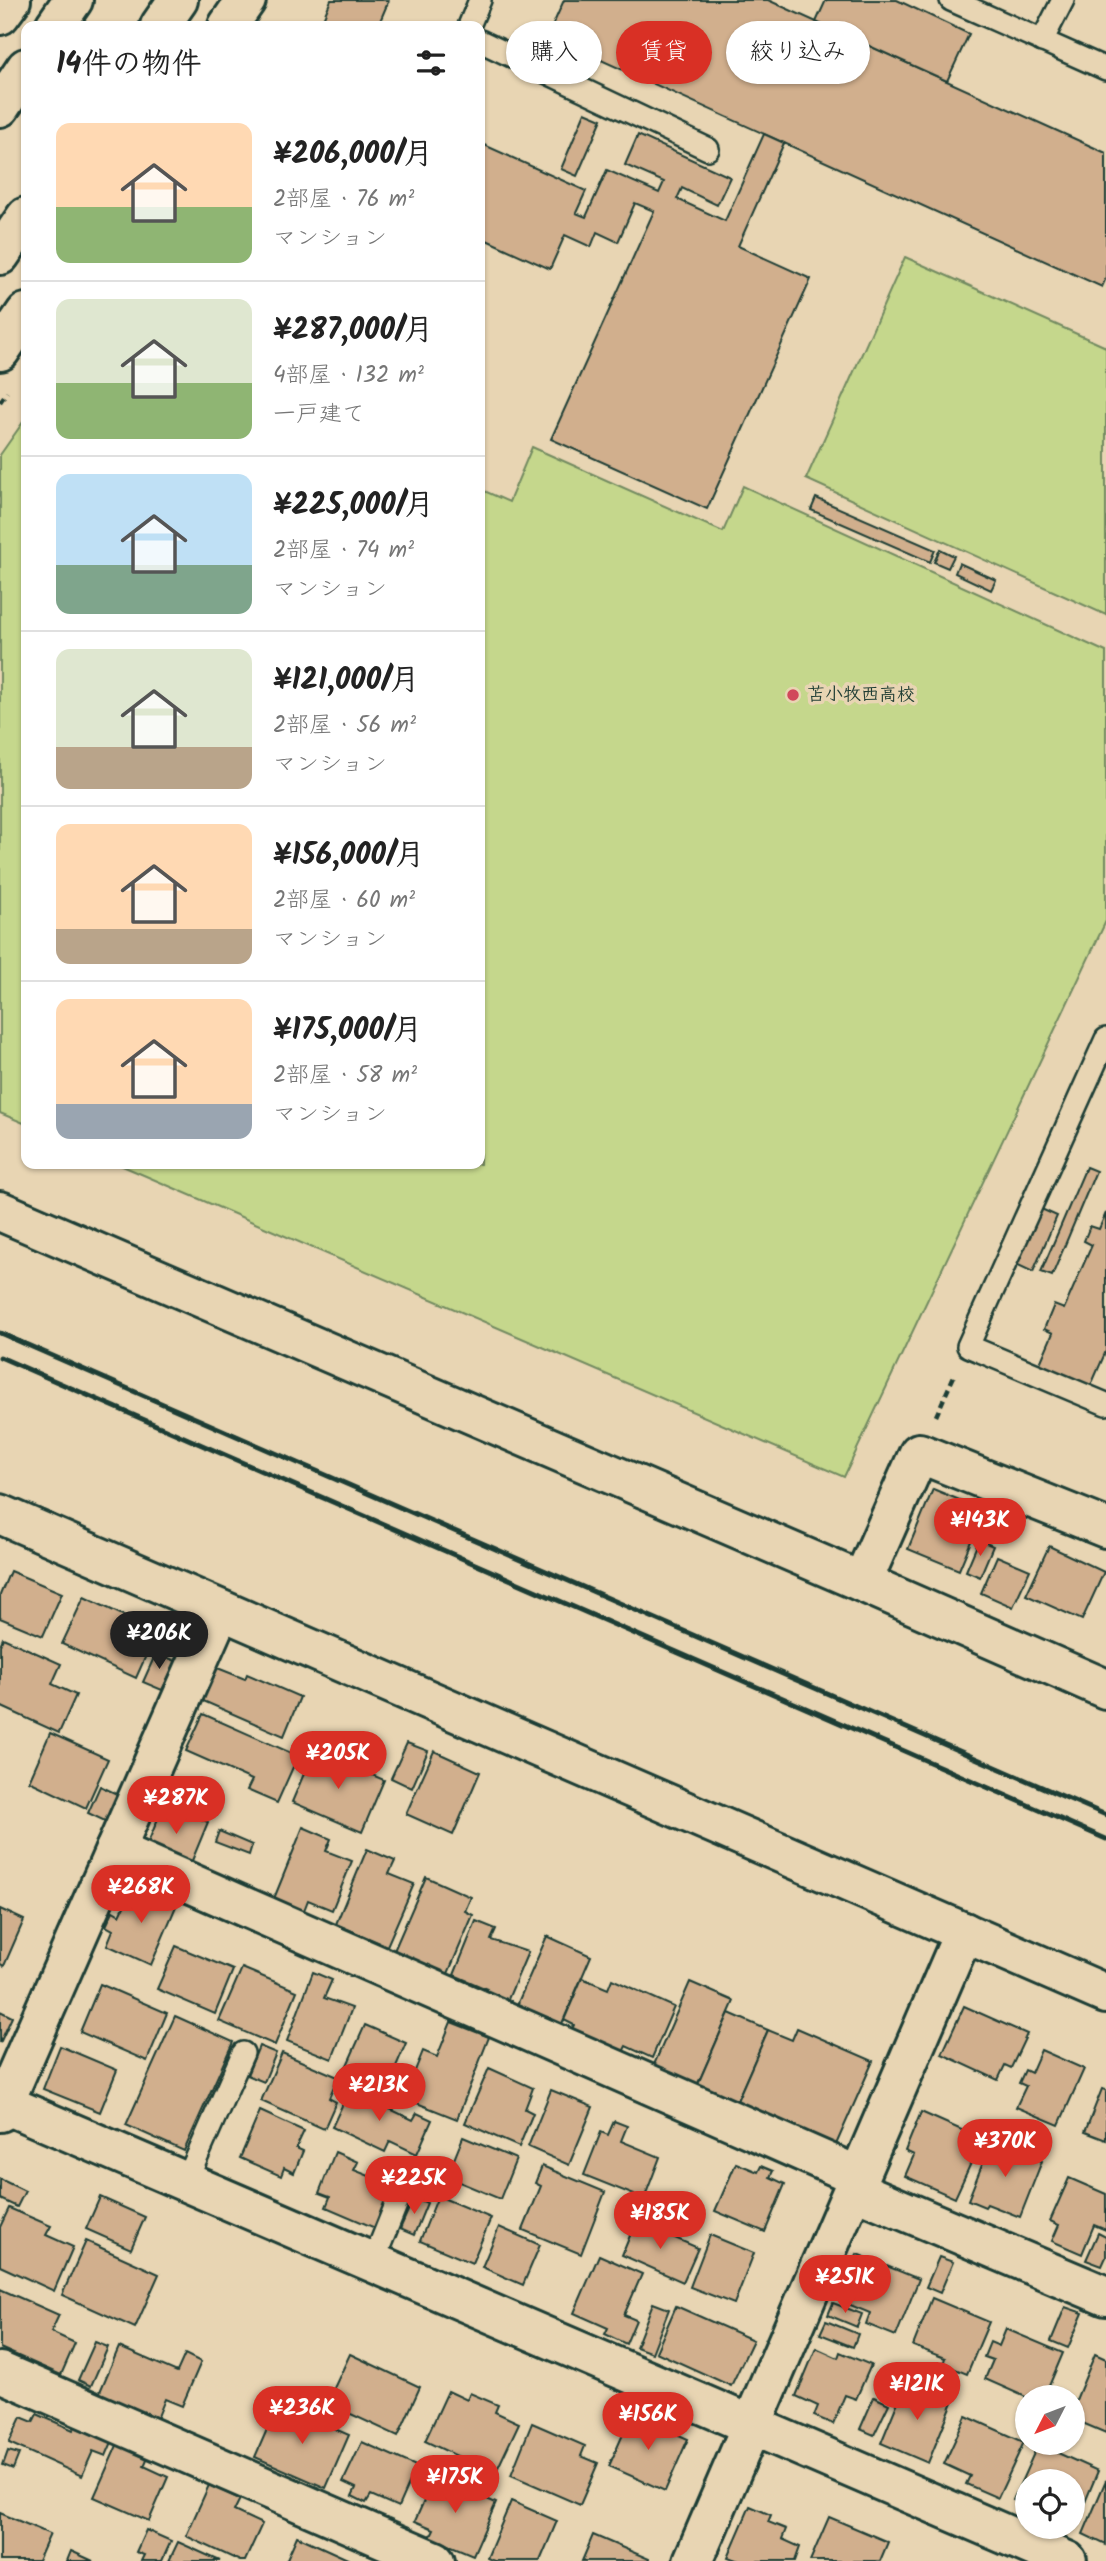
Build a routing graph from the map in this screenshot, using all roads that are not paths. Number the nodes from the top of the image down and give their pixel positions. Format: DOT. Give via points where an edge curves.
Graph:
graph roads {
  1 [pos="10,0"];
  2 [pos="73,0"];
  3 [pos="178,0"];
  4 [pos="246,0"];
  5 [pos="480,0"];
  6 [pos="951,0"];
  7 [pos="1063,0"];
  8 [pos="0,15"];
  9 [pos="58,21"];
  10 [pos="163,21"];
  11 [pos="231,21"];
  12 [pos="471,21"];
  13 [pos="1042,41"];
  14 [pos="485,43"];
  15 [pos="1106,69"];
  16 [pos="21,76"];
  17 [pos="0,107"];
  18 [pos="708,149"];
  19 [pos="21,225"];
  20 [pos="0,255"];
  21 [pos="21,320"];
  22 [pos="0,351"];
  23 [pos="1106,1039"];
  24 [pos="0,1211"];
  25 [pos="1106,1404"];
  26 [pos="0,1514"];
  27 [pos="1106,1528"];
  28 [pos="862,1582"];
  29 [pos="220,1611"];
  30 [pos="1106,1689"];
  31 [pos="115,1850"];
  32 [pos="964,1932"];
  33 [pos="1106,1994"];
  34 [pos="243,2053"];
  35 [pos="1,2106"];
  36 [pos="408,2175"];
  37 [pos="186,2182"];
  38 [pos="855,2182"];
  39 [pos="373,2262"];
  40 [pos="1106,2296"];
  41 [pos="0,2372"];
  42 [pos="751,2424"];
  43 [pos="435,2561"];
  44 [pos="693,2561"];
  45 [pos="1067,2561"];
  1 -- 8 [label="street"];
  2 -- 9 [label="street"];
  3 -- 10 [label="street"];
  4 -- 11 [label="street"];
  5 -- 12 [label="lane"];
  6 -- 13 [label="lane"];
  7 -- 13 [label="lane"];
  13 -- 15 [label="lane"];
  14 -- 18 [label="lane"];
  16 -- 17 [label="street"];
  19 -- 20 [label="street"];
  21 -- 22 [label="street"];
  23 -- 25 [label="lane" via="968,1346"];
  24 -- 28 [label="street"];
  26 -- 29 [label="street"];
  27 -- 28 [label="street" via="919,1452"];
  28 -- 30 [label="street"];
  29 -- 31 [label="street"];
  29 -- 32 [label="street"];
  31 -- 35 [label="street"];
  31 -- 38 [label="street"];
  32 -- 33 [label="street"];
  32 -- 38 [label="street"];
  34 -- 37 [label="lane"];
  35 -- 37 [label="street"];
  36 -- 39 [label="lane"];
  37 -- 39 [label="street"];
  38 -- 40 [label="street"];
  38 -- 42 [label="street"];
  39 -- 42 [label="street"];
  41 -- 43 [label="street"];
  42 -- 44 [label="street"];
  42 -- 45 [label="street"];
}
